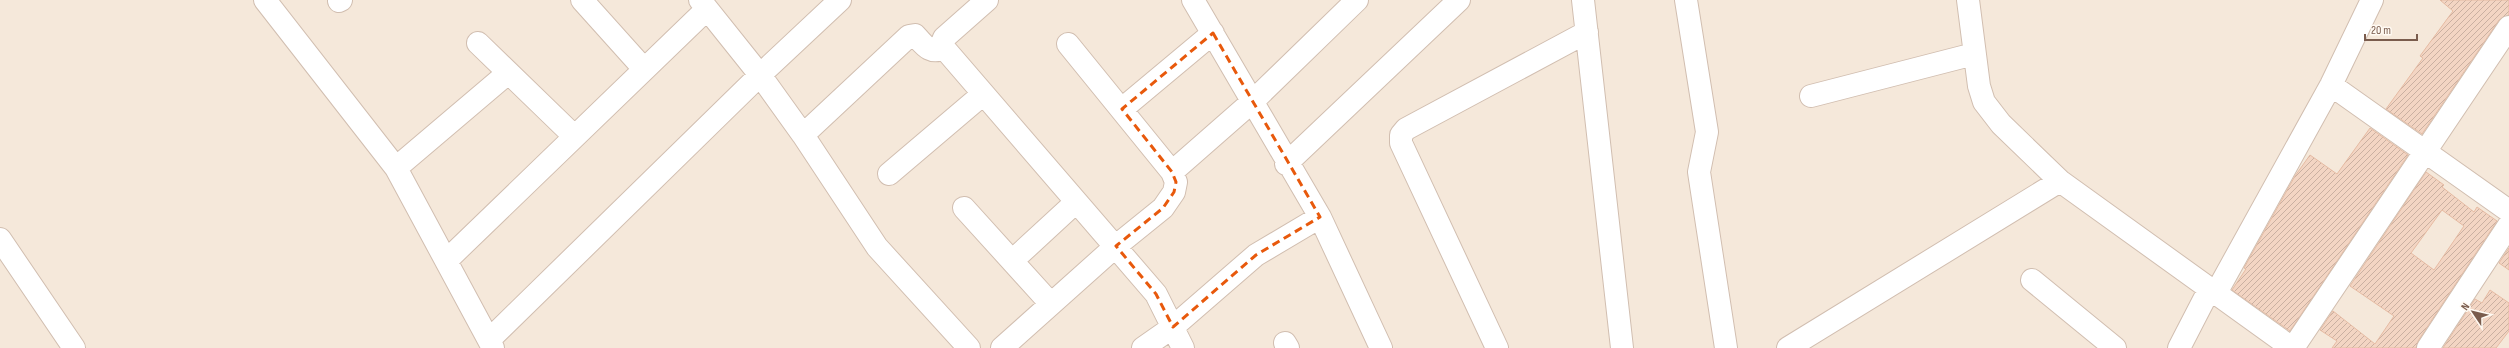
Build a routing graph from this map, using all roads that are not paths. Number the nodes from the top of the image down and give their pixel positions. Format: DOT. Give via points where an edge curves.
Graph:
graph roads {
  1 [pos="265,0"];
  2 [pos="582,0"];
  3 [pos="987,0"];
  4 [pos="1193,0"];
  5 [pos="1357,0"];
  6 [pos="1459,0"];
  7 [pos="1583,0"];
  8 [pos="1686,0"];
  9 [pos="1968,0"];
  10 [pos="2372,0"];
  11 [pos="835,2"];
  12 [pos="704,4"];
  13 [pos="2509,27"];
  14 [pos="1587,32"];
  15 [pos="1214,33"];
  16 [pos="478,43"];
  17 [pos="1068,44"];
  18 [pos="944,48"];
  19 [pos="1974,54"];
  20 [pos="644,69"];
  21 [pos="508,73"];
  22 [pos="760,75"];
  23 [pos="2331,85"];
  24 [pos="982,95"];
  25 [pos="1811,96"];
  26 [pos="1253,101"];
  27 [pos="1122,109"];
  28 [pos="803,135"];
  29 [pos="574,136"];
  30 [pos="2426,151"];
  31 [pos="1286,164"];
  32 [pos="396,168"];
  33 [pos="1172,172"];
  34 [pos="889,174"];
  35 [pos="2060,181"];
  36 [pos="1076,202"];
  37 [pos="964,208"];
  38 [pos="2509,211"];
  39 [pos="1320,217"];
  40 [pos="2509,225"];
  41 [pos="0,239"];
  42 [pos="1116,246"];
  43 [pos="446,261"];
  44 [pos="1012,261"];
  45 [pos="2032,280"];
  46 [pos="2213,291"];
  47 [pos="1051,304"];
  48 [pos="1173,327"];
  49 [pos="491,344"];
  50 [pos="74,348"];
  51 [pos="969,348"];
  52 [pos="1002,348"];
  53 [pos="1143,348"];
  54 [pos="1183,348"];
  55 [pos="1381,348"];
  56 [pos="1497,348"];
  57 [pos="1622,348"];
  58 [pos="1726,348"];
  59 [pos="1788,348"];
  60 [pos="2115,348"];
  61 [pos="2179,348"];
  62 [pos="2292,348"];
  63 [pos="2428,348"];
  1 -- 32 [label="street"];
  2 -- 20 [label="street"];
  3 -- 18 [label="street" via="944,38"];
  4 -- 15 [label="street"];
  5 -- 26 [label="street"];
  6 -- 31 [label="street"];
  7 -- 14 [label="street"];
  8 -- 58 [label="street" via="1707,132 1700,172"];
  9 -- 19 [label="street"];
  10 -- 23 [label="street"];
  11 -- 22 [label="street"];
  12 -- 20 [label="street"];
  12 -- 22 [label="street"];
  13 -- 30 [label="street"];
  14 -- 56 [label="street" via="1406,129 1401,135 1401,142"];
  14 -- 57 [label="street"];
  15 -- 26 [label="street"];
  15 -- 27 [label="street"];
  16 -- 21 [label="street"];
  17 -- 27 [label="street"];
  18 -- 24 [label="street"];
  18 -- 28 [label="street" via="932,51 915,36 909,36"];
  19 -- 25 [label="street"];
  19 -- 35 [label="street" via="1979,86 1990,112"];
  20 -- 29 [label="street"];
  21 -- 29 [label="street"];
  21 -- 32 [label="street"];
  22 -- 28 [label="street"];
  22 -- 49 [label="street"];
  23 -- 30 [label="street"];
  23 -- 46 [label="street"];
  24 -- 34 [label="street"];
  24 -- 36 [label="street"];
  26 -- 31 [label="street"];
  26 -- 33 [label="street"];
  27 -- 33 [label="street"];
  28 -- 51 [label="street" via="876,247"];
  29 -- 43 [label="street"];
  30 -- 38 [label="street"];
  30 -- 62 [label="street"];
  31 -- 39 [label="street"];
  32 -- 43 [label="street"];
  33 -- 42 [label="street" via="1176,182 1174,192 1163,208"];
  35 -- 46 [label="street"];
  35 -- 59 [label="street"];
  36 -- 42 [label="street"];
  36 -- 44 [label="street"];
  37 -- 44 [label="street"];
  39 -- 48 [label="street" via="1256,255"];
  39 -- 55 [label="street"];
  40 -- 63 [label="street"];
  41 -- 50 [label="street"];
  42 -- 47 [label="street"];
  42 -- 48 [label="street" via="1156,294"];
  43 -- 49 [label="street"];
  44 -- 47 [label="street"];
  45 -- 60 [label="street"];
  46 -- 61 [label="street"];
  46 -- 62 [label="street"];
  47 -- 52 [label="street"];
  48 -- 53 [label="street"];
  48 -- 54 [label="street"];
}
